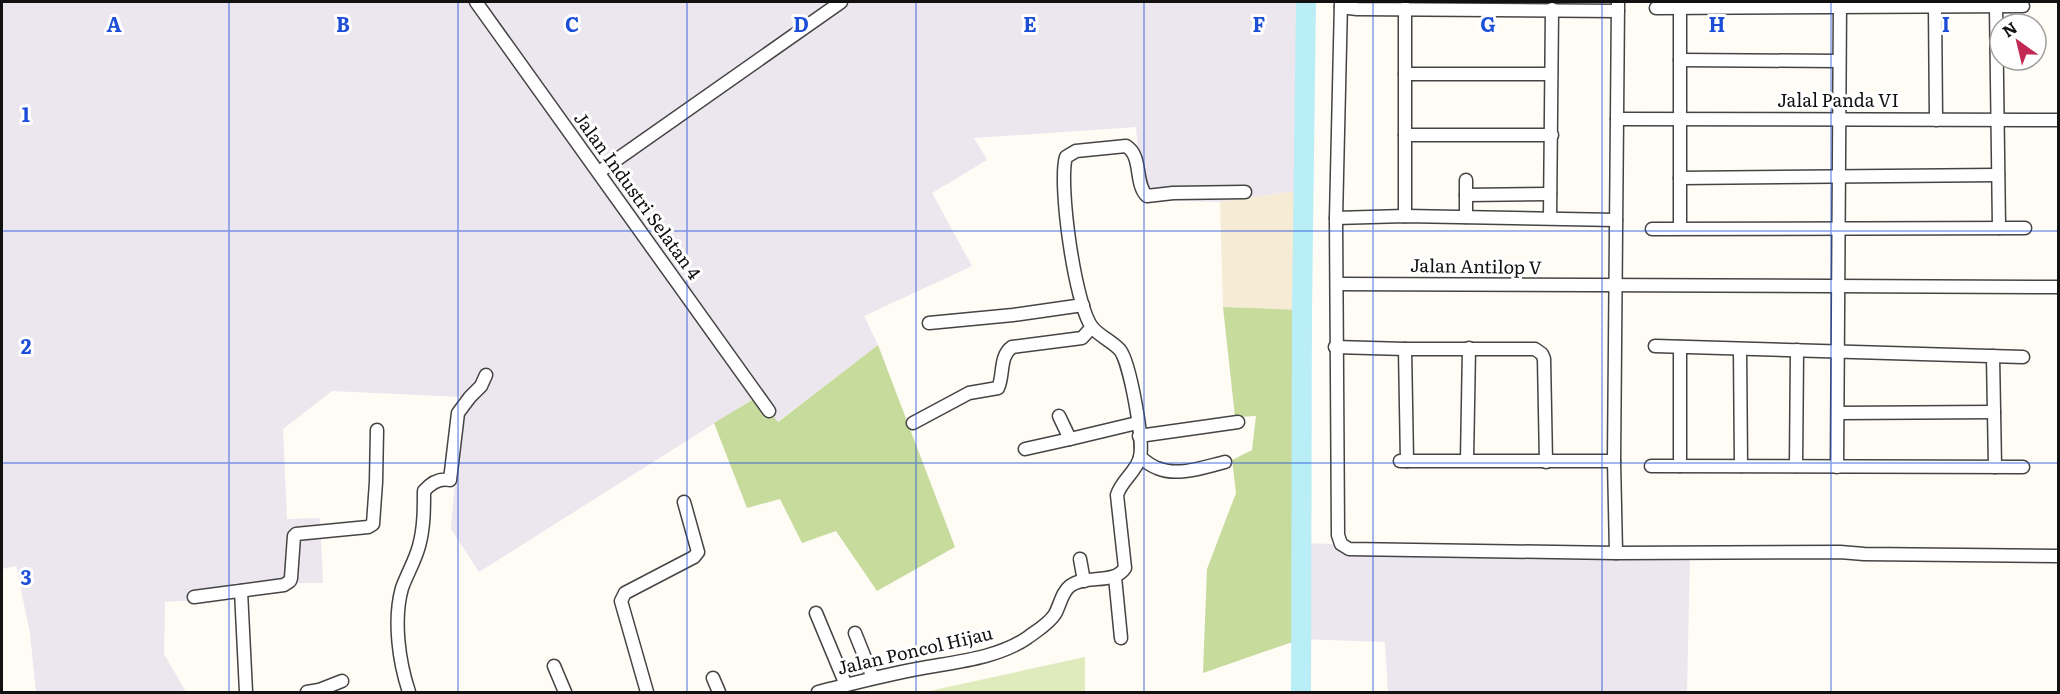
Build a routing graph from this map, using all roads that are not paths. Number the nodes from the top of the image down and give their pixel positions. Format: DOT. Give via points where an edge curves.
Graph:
graph roads {
  1 [pos="476,2"];
  2 [pos="841,2"];
  3 [pos="1341,4"];
  4 [pos="1840,4"];
  5 [pos="1618,6"];
  6 [pos="1935,6"];
  7 [pos="1996,6"];
  8 [pos="2023,6"];
  9 [pos="1405,8"];
  10 [pos="1656,8"];
  11 [pos="1680,8"];
  12 [pos="1552,9"];
  13 [pos="1680,60"];
  14 [pos="1839,61"];
  15 [pos="1405,74"];
  16 [pos="1551,74"];
  17 [pos="1617,119"];
  18 [pos="1680,119"];
  19 [pos="1839,119"];
  20 [pos="1936,120"];
  21 [pos="1997,120"];
  22 [pos="2058,120"];
  23 [pos="1405,135"];
  24 [pos="1552,135"];
  25 [pos="599,172"];
  26 [pos="1998,175"];
  27 [pos="1839,176"];
  28 [pos="1680,178"];
  29 [pos="1466,180"];
  30 [pos="1245,192"];
  31 [pos="1550,194"];
  32 [pos="1466,195"];
  33 [pos="1405,216"];
  34 [pos="1466,217"];
  35 [pos="1336,218"];
  36 [pos="1550,218"];
  37 [pos="1616,220"];
  38 [pos="1838,227"];
  39 [pos="1652,228"];
  40 [pos="1680,228"];
  41 [pos="1999,228"];
  42 [pos="2025,228"];
  43 [pos="1337,284"];
  44 [pos="1616,286"];
  45 [pos="1838,286"];
  46 [pos="2058,287"];
  47 [pos="1083,305"];
  48 [pos="929,323"];
  49 [pos="1092,327"];
  50 [pos="1655,346"];
  51 [pos="1335,347"];
  52 [pos="1680,347"];
  53 [pos="1469,348"];
  54 [pos="1405,349"];
  55 [pos="1740,349"];
  56 [pos="1797,350"];
  57 [pos="1838,351"];
  58 [pos="1993,356"];
  59 [pos="2023,357"];
  60 [pos="486,375"];
  61 [pos="769,411"];
  62 [pos="1994,411"];
  63 [pos="1838,413"];
  64 [pos="1059,416"];
  65 [pos="1238,422"];
  66 [pos="913,423"];
  67 [pos="377,430"];
  68 [pos="1138,430"];
  69 [pos="1070,440"];
  70 [pos="1025,449"];
  71 [pos="1140,457"];
  72 [pos="1467,460"];
  73 [pos="1614,461"];
  74 [pos="1225,462"];
  75 [pos="1546,462"];
  76 [pos="1651,466"];
  77 [pos="1680,466"];
  78 [pos="1741,466"];
  79 [pos="1796,466"];
  80 [pos="1837,467"];
  81 [pos="1995,467"];
  82 [pos="2023,467"];
  83 [pos="684,502"];
  84 [pos="1616,552"];
  85 [pos="2058,556"];
  86 [pos="1080,560"];
  87 [pos="1115,577"];
  88 [pos="1084,581"];
  89 [pos="241,591"];
  90 [pos="194,597"];
  91 [pos="816,613"];
  92 [pos="855,633"];
  93 [pos="1121,638"];
  94 [pos="554,666"];
  95 [pos="713,678"];
  96 [pos="873,678"];
  97 [pos="342,681"];
  98 [pos="846,685"];
  99 [pos="246,693"];
  100 [pos="307,693"];
  101 [pos="410,693"];
  102 [pos="565,693"];
  103 [pos="647,693"];
  104 [pos="718,693"];
  105 [pos="818,693"];
  1 -- 25 [label="street, Jalan Industri Selatan 4"];
  2 -- 25 [label="street"];
  3 -- 9 [label="street" via="1357,9"];
  3 -- 35 [label="street"];
  4 -- 6 [label="street"];
  4 -- 11 [label="street"];
  4 -- 14 [label="street"];
  5 -- 12 [label="street"];
  5 -- 17 [label="street"];
  6 -- 7 [label="street"];
  6 -- 20 [label="street"];
  7 -- 8 [label="street"];
  7 -- 21 [label="street"];
  9 -- 12 [label="street"];
  9 -- 15 [label="street"];
  10 -- 11 [label="street"];
  11 -- 13 [label="street"];
  12 -- 16 [label="street"];
  13 -- 14 [label="street"];
  13 -- 18 [label="street"];
  14 -- 19 [label="street"];
  15 -- 16 [label="street"];
  15 -- 23 [label="street"];
  16 -- 24 [label="street"];
  17 -- 18 [label="street, Jalal Panda VI"];
  17 -- 37 [label="street"];
  18 -- 19 [label="street, Jalal Panda VI"];
  18 -- 28 [label="street"];
  19 -- 20 [label="street, Jalal Panda VI"];
  19 -- 27 [label="street"];
  20 -- 21 [label="street, Jalal Panda VI"];
  21 -- 22 [label="street, Jalal Panda VI"];
  21 -- 26 [label="street"];
  23 -- 24 [label="street"];
  23 -- 33 [label="street"];
  24 -- 31 [label="street"];
  25 -- 61 [label="street, Jalan Industri Selatan 4"];
  26 -- 27 [label="street"];
  26 -- 41 [label="street"];
  27 -- 28 [label="street"];
  27 -- 38 [label="street"];
  28 -- 40 [label="street"];
  29 -- 32 [label="street"];
  30 -- 47 [label="street" via="1147,196 1134,154 1126,146 1076,151 1066,158 1064,180 1070,243"];
  31 -- 32 [label="street"];
  31 -- 36 [label="street"];
  32 -- 34 [label="street"];
  33 -- 34 [label="street"];
  33 -- 35 [label="street"];
  34 -- 36 [label="street"];
  35 -- 43 [label="street"];
  36 -- 37 [label="street"];
  37 -- 44 [label="street"];
  38 -- 40 [label="street"];
  38 -- 41 [label="street"];
  38 -- 45 [label="street"];
  39 -- 40 [label="street"];
  41 -- 42 [label="street"];
  43 -- 44 [label="street, Jalan Antilop V"];
  43 -- 51 [label="street"];
  44 -- 45 [label="street, Jalan Antilop V"];
  44 -- 73 [label="street"];
  45 -- 46 [label="street, Jalan Antilop V"];
  45 -- 57 [label="street"];
  47 -- 48 [label="street"];
  47 -- 49 [label="street"];
  49 -- 66 [label="street" via="1082,338 1012,348 1004,357 998,388 969,393"];
  49 -- 68 [label="street" via="1124,357 1130,371"];
  50 -- 52 [label="street"];
  51 -- 54 [label="street"];
  51 -- 84 [label="street" via="1338,535 1344,547"];
  52 -- 55 [label="street"];
  52 -- 77 [label="street"];
  53 -- 54 [label="street"];
  53 -- 72 [label="street"];
  53 -- 75 [label="street" via="1536,349 1542,354"];
  54 -- 72 [label="street" via="1403,461"];
  55 -- 56 [label="street"];
  55 -- 78 [label="street"];
  56 -- 57 [label="street"];
  56 -- 79 [label="street"];
  57 -- 58 [label="street"];
  57 -- 63 [label="street"];
  58 -- 59 [label="street"];
  58 -- 62 [label="street"];
  60 -- 101 [label="street" via="458,413 450,480 431,484 424,491 419,546 399,603 399,654"];
  62 -- 63 [label="street"];
  62 -- 81 [label="street"];
  63 -- 80 [label="street"];
  64 -- 69 [label="street"];
  65 -- 68 [label="street"];
  67 -- 89 [label="street" via="373,524 298,533 294,536 290,581"];
  68 -- 69 [label="street"];
  68 -- 71 [label="street"];
  69 -- 70 [label="street"];
  71 -- 74 [label="street" via="1168,471"];
  71 -- 87 [label="street" via="1117,495 1125,568"];
  72 -- 75 [label="street"];
  73 -- 75 [label="street"];
  73 -- 84 [label="street"];
  76 -- 77 [label="street"];
  77 -- 78 [label="street"];
  78 -- 79 [label="street"];
  79 -- 80 [label="street"];
  80 -- 81 [label="street"];
  81 -- 82 [label="street"];
  83 -- 103 [label="street" via="698,552 625,593 621,601"];
  84 -- 85 [label="street"];
  86 -- 88 [label="street"];
  87 -- 88 [label="street"];
  87 -- 93 [label="street"];
  88 -- 96 [label="street, Jalan Poncol Hijau" via="1066,589 1046,624 1006,649"];
  89 -- 90 [label="street"];
  89 -- 99 [label="street"];
  91 -- 98 [label="street"];
  92 -- 96 [label="street"];
  94 -- 102 [label="street"];
  95 -- 104 [label="street"];
  96 -- 98 [label="street, Jalan Poncol Hijau"];
  97 -- 100 [label="street"];
  98 -- 105 [label="street, Jalan Poncol Hijau"];
}
